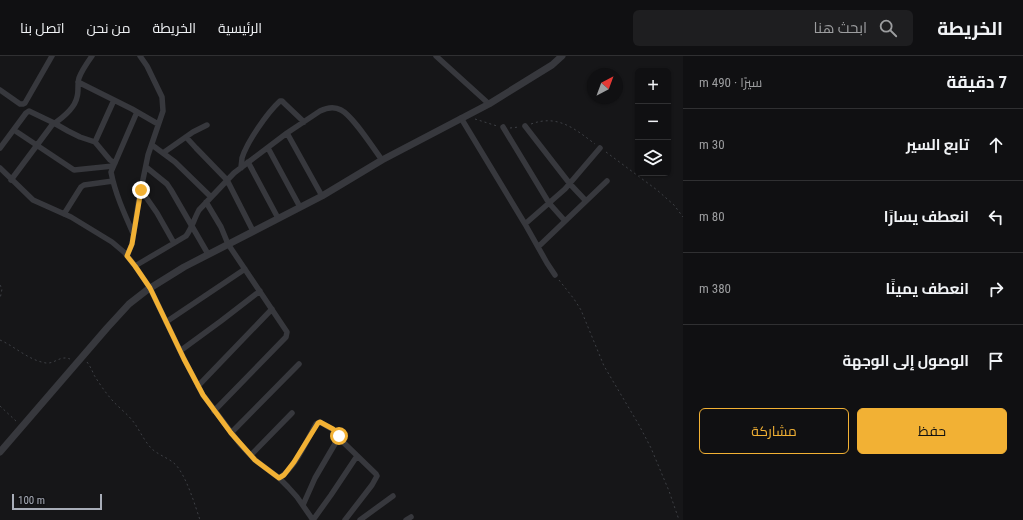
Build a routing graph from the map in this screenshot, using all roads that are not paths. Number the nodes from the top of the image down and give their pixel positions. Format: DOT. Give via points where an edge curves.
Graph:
graph roads {
  1 [pos="52,56"];
  2 [pos="92,56"];
  3 [pos="140,56"];
  4 [pos="436,56"];
  5 [pos="562,56"];
  6 [pos="78,82"];
  7 [pos="0,90"];
  8 [pos="114,100"];
  9 [pos="489,104"];
  10 [pos="137,112"];
  11 [pos="463,117"];
  12 [pos="304,122"];
  13 [pos="54,123"];
  14 [pos="158,124"];
  15 [pos="207,125"];
  16 [pos="525,126"];
  17 [pos="503,127"];
  18 [pos="14,130"];
  19 [pos="287,133"];
  20 [pos="186,137"];
  21 [pos="95,142"];
  22 [pos="152,145"];
  23 [pos="37,146"];
  24 [pos="0,148"];
  25 [pos="268,148"];
  26 [pos="600,148"];
  27 [pos="163,153"];
  28 [pos="382,160"];
  29 [pos="248,162"];
  30 [pos="114,165"];
  31 [pos="146,167"];
  32 [pos="0,168"];
  33 [pos="241,168"];
  34 [pos="11,180"];
  35 [pos="227,180"];
  36 [pos="113,181"];
  37 [pos="607,181"];
  38 [pos="570,184"];
  39 [pos="141,190"];
  40 [pos="322,196"];
  41 [pos="211,197"];
  42 [pos="586,201"];
  43 [pos="206,202"];
  44 [pos="549,203"];
  45 [pos="300,207"];
  46 [pos="64,214"];
  47 [pos="278,218"];
  48 [pos="565,221"];
  49 [pos="525,224"];
  50 [pos="192,227"];
  51 [pos="253,231"];
  52 [pos="133,233"];
  53 [pos="174,243"];
  54 [pos="228,244"];
  55 [pos="538,247"];
  56 [pos="208,254"];
  57 [pos="127,256"];
  58 [pos="135,266"];
  59 [pos="245,269"];
  60 [pos="554,275"];
  61 [pos="150,288"];
  62 [pos="260,291"];
  63 [pos="272,309"];
  64 [pos="166,322"];
  65 [pos="180,351"];
  66 [pos="299,364"];
  67 [pos="198,386"];
  68 [pos="214,410"];
  69 [pos="292,413"];
  70 [pos="231,433"];
  71 [pos="339,437"];
  72 [pos="0,452"];
  73 [pos="251,456"];
  74 [pos="357,456"];
  75 [pos="279,478"];
  76 [pos="393,496"];
  77 [pos="303,505"];
  78 [pos="313,520"];
  79 [pos="345,520"];
  80 [pos="360,520"];
  1 -- 7 [label="street" via="25,103 20,104"];
  2 -- 6 [label="street"];
  3 -- 14 [label="street" via="162,97 163,111"];
  4 -- 9 [label="street"];
  5 -- 9 [label="street" via="552,65"];
  6 -- 8 [label="street"];
  6 -- 13 [label="street" via="78,96 75,102 66,114"];
  8 -- 10 [label="street"];
  8 -- 21 [label="street"];
  9 -- 11 [label="street"];
  10 -- 14 [label="street"];
  10 -- 30 [label="street"];
  11 -- 28 [label="street"];
  11 -- 49 [label="street"];
  12 -- 19 [label="street"];
  12 -- 28 [label="street" via="324,109 339,109 358,127"];
  12 -- 33 [label="street" via="280,101 249,143 242,158"];
  13 -- 18 [label="street" via="29,110"];
  13 -- 21 [label="street" via="68,132"];
  13 -- 23 [label="street"];
  14 -- 22 [label="street"];
  15 -- 20 [label="street"];
  16 -- 38 [label="street"];
  17 -- 44 [label="street"];
  18 -- 23 [label="street"];
  18 -- 24 [label="street"];
  19 -- 25 [label="street"];
  19 -- 40 [label="street"];
  20 -- 27 [label="street"];
  20 -- 35 [label="street"];
  21 -- 30 [label="street"];
  22 -- 27 [label="street"];
  22 -- 31 [label="street"];
  23 -- 30 [label="street" via="74,170"];
  23 -- 34 [label="street"];
  25 -- 29 [label="street"];
  25 -- 45 [label="street"];
  26 -- 38 [label="street"];
  27 -- 41 [label="street"];
  28 -- 40 [label="street"];
  29 -- 33 [label="street"];
  29 -- 47 [label="street"];
  30 -- 36 [label="street" via="111,172"];
  31 -- 39 [label="street"];
  31 -- 50 [label="street" via="171,190"];
  32 -- 34 [label="street"];
  33 -- 35 [label="street"];
  34 -- 46 [label="street" via="32,200"];
  35 -- 41 [label="street"];
  35 -- 51 [label="street"];
  36 -- 46 [label="street" via="81,187"];
  36 -- 52 [label="street"];
  37 -- 42 [label="street"];
  38 -- 42 [label="street"];
  38 -- 44 [label="street"];
  39 -- 52 [label="street"];
  39 -- 53 [label="street"];
  40 -- 45 [label="street"];
  41 -- 43 [label="street"];
  42 -- 48 [label="street"];
  43 -- 50 [label="street" via="196,215"];
  43 -- 54 [label="street" via="221,226"];
  44 -- 48 [label="street"];
  44 -- 49 [label="street"];
  45 -- 47 [label="street"];
  46 -- 57 [label="street" via="112,242"];
  47 -- 51 [label="street"];
  48 -- 55 [label="street"];
  49 -- 55 [label="street"];
  50 -- 53 [label="street" via="186,236"];
  50 -- 56 [label="street"];
  51 -- 54 [label="street"];
  52 -- 57 [label="street"];
  53 -- 58 [label="street"];
  54 -- 56 [label="street"];
  54 -- 59 [label="street"];
  55 -- 60 [label="street"];
  56 -- 61 [label="street"];
  57 -- 58 [label="street"];
  58 -- 61 [label="street"];
  59 -- 62 [label="street"];
  59 -- 64 [label="street"];
  61 -- 64 [label="street"];
  61 -- 72 [label="street" via="129,304"];
  62 -- 63 [label="street"];
  62 -- 65 [label="street"];
  63 -- 67 [label="street"];
  63 -- 68 [label="street" via="288,332 287,335"];
  64 -- 65 [label="street"];
  65 -- 67 [label="street"];
  66 -- 70 [label="street"];
  67 -- 68 [label="street"];
  68 -- 70 [label="street"];
  69 -- 73 [label="street"];
  70 -- 73 [label="street"];
  71 -- 74 [label="street"];
  71 -- 75 [label="street" via="333,429 318,423 294,462"];
  71 -- 77 [label="street" via="315,478"];
  73 -- 75 [label="street"];
  74 -- 78 [label="street"];
  74 -- 79 [label="street" via="377,476"];
  75 -- 77 [label="street"];
  76 -- 80 [label="street"];
  77 -- 78 [label="street"];
}
